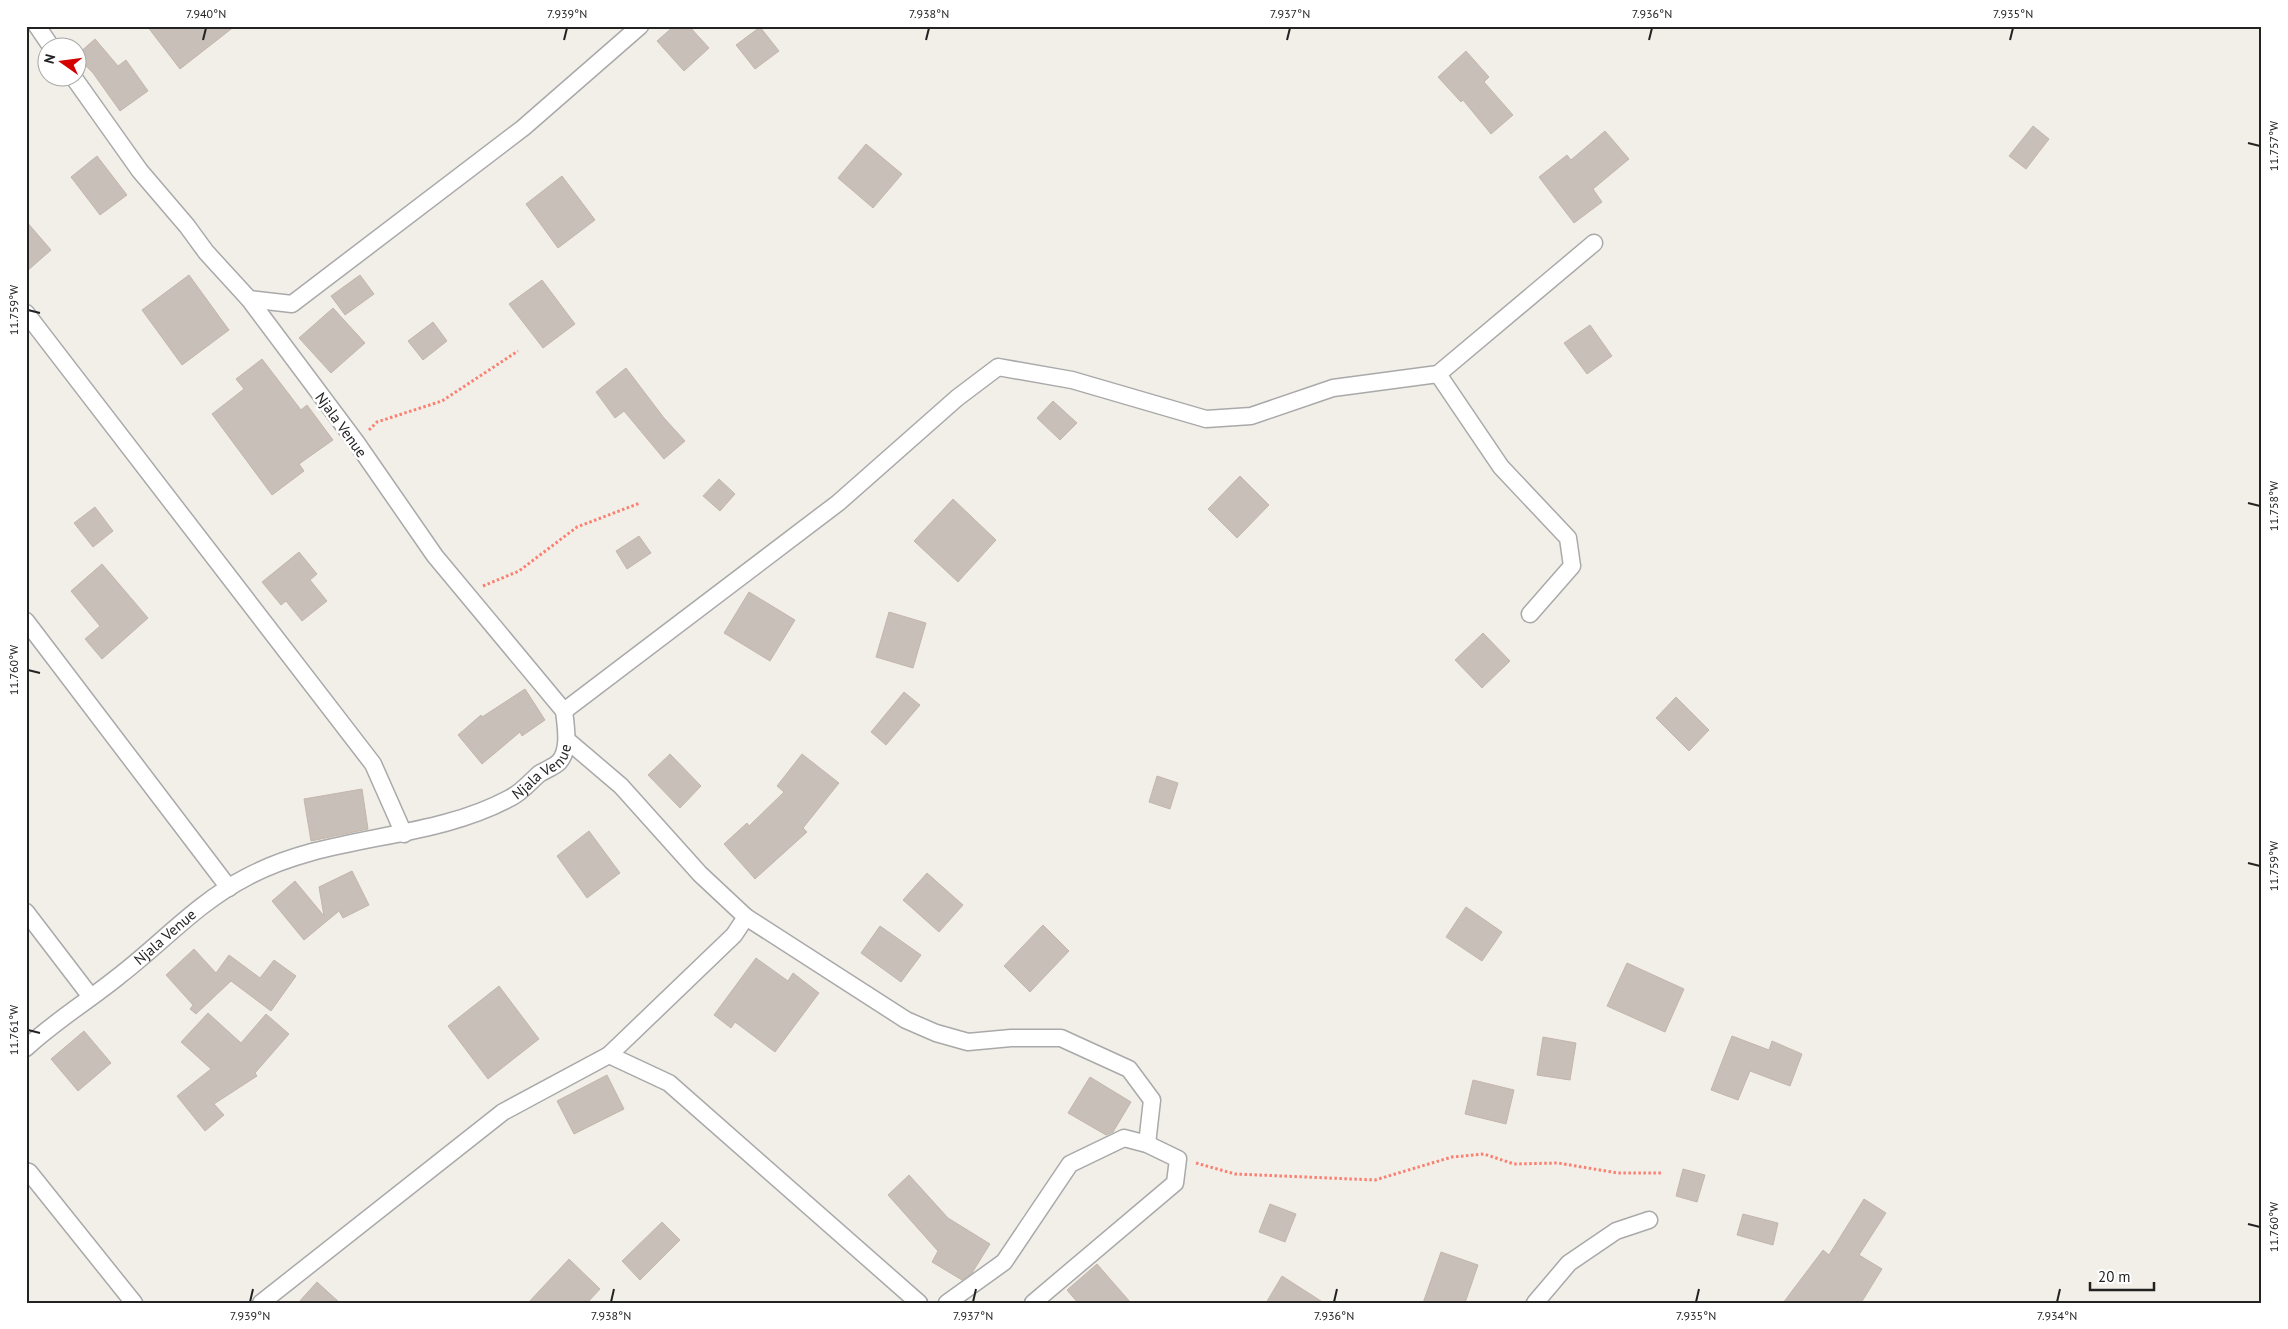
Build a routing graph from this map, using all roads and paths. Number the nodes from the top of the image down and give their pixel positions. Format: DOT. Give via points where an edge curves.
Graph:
graph roads {
  1 [pos="37,26"];
  2 [pos="640,26"];
  3 [pos="45,38"];
  4 [pos="81,88"];
  5 [pos="1594,243"];
  6 [pos="249,299"];
  7 [pos="26,313"];
  8 [pos="518,351"];
  9 [pos="1438,374"];
  10 [pos="356,442"];
  11 [pos="640,503"];
  12 [pos="466,593"];
  13 [pos="1530,614"];
  14 [pos="26,621"];
  15 [pos="564,712"];
  16 [pos="568,740"];
  17 [pos="404,834"];
  18 [pos="229,888"];
  19 [pos="26,912"];
  20 [pos="746,917"];
  21 [pos="91,997"];
  22 [pos="26,1048"];
  23 [pos="609,1055"];
  24 [pos="1147,1144"];
  25 [pos="1178,1159"];
  26 [pos="26,1171"];
  27 [pos="1661,1173"];
  28 [pos="1649,1220"];
  29 [pos="134,1303"];
  30 [pos="260,1303"];
  31 [pos="919,1303"];
  32 [pos="947,1303"];
  33 [pos="1033,1303"];
  34 [pos="1535,1303"];
  1 -- 3 [label="street"];
  2 -- 6 [label="street" via="523,128 292,304"];
  4 -- 6 [label="street, Njala Venue" via="140,171"];
  5 -- 9 [label="street"];
  6 -- 10 [label="street, Njala Venue"];
  7 -- 17 [label="street" via="373,764"];
  8 -- 10 [label="path" via="442,401 377,422"];
  9 -- 13 [label="street" via="1501,467 1568,538 1572,566"];
  9 -- 15 [label="street" via="1332,388 1251,416 1206,419 1072,380 998,367 957,398 838,503"];
  10 -- 12 [label="street, Njala Venue" via="435,556"];
  11 -- 12 [label="path" via="577,527 519,571"];
  12 -- 15 [label="street, Njala Venue"];
  14 -- 18 [label="street"];
  15 -- 16 [label="street, Njala Venue"];
  16 -- 17 [label="street, Njala Venue" via="559,762 539,774 512,798 473,814"];
  16 -- 20 [label="street" via="621,786 700,874"];
  17 -- 18 [label="street, Njala Venue" via="288,859"];
  18 -- 21 [label="street, Njala Venue" via="195,910"];
  19 -- 21 [label="street"];
  20 -- 23 [label="street" via="734,934"];
  20 -- 24 [label="street" via="906,1020 936,1033 968,1042 1061,1038 1129,1069 1152,1100"];
  21 -- 22 [label="street, Njala Venue" via="51,1025"];
  23 -- 30 [label="street" via="503,1112"];
  23 -- 31 [label="street" via="669,1083"];
  24 -- 25 [label="street"];
  24 -- 32 [label="street" via="1124,1138 1070,1164 1004,1262"];
  25 -- 27 [label="path" via="1235,1174 1375,1180 1452,1157 1484,1154 1514,1164 1558,1163 1618,1173"];
  25 -- 33 [label="street" via="1174,1183"];
  26 -- 29 [label="street"];
  28 -- 34 [label="street" via="1616,1231 1569,1263"];
}
